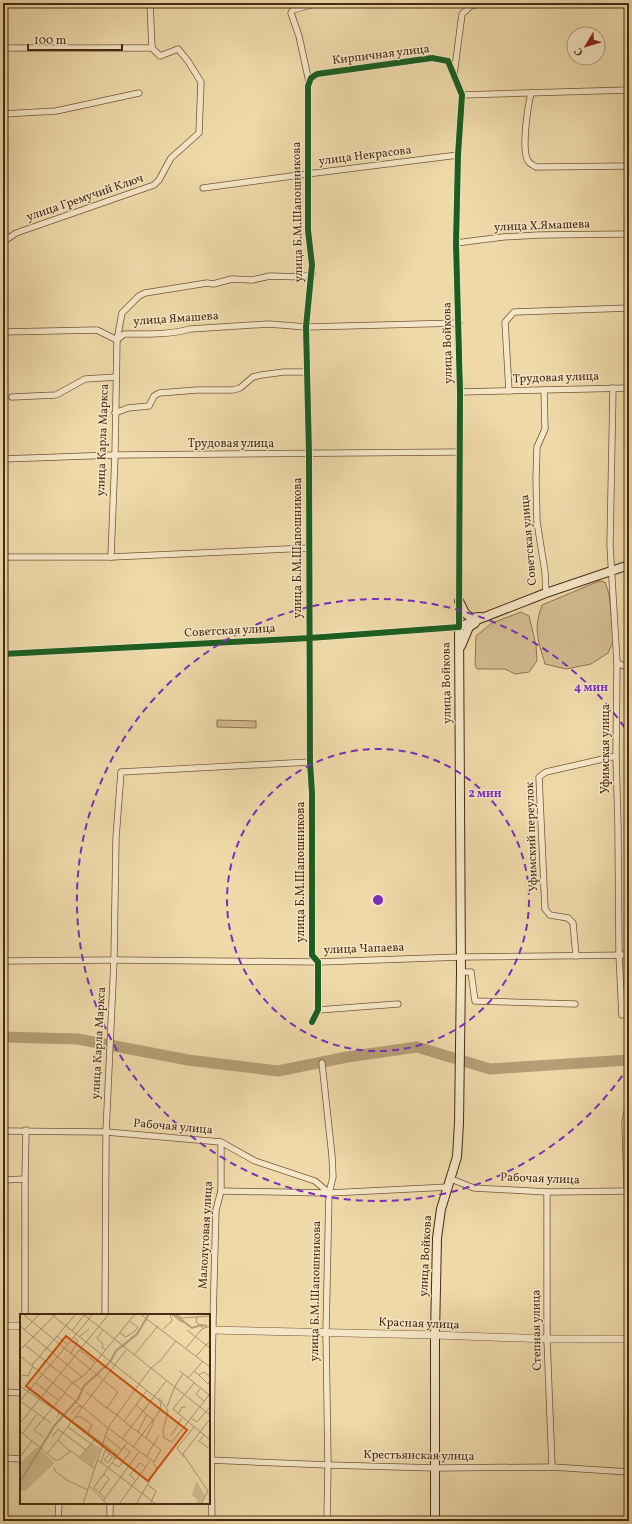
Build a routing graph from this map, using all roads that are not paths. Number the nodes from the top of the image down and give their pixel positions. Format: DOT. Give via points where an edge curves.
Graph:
graph roads {
  1 [pos="150,3"];
  2 [pos="318,3"];
  3 [pos="484,3"];
  4 [pos="3,48"];
  5 [pos="152,48"];
  6 [pos="448,61"];
  7 [pos="454,76"];
  8 [pos="309,82"];
  9 [pos="629,90"];
  10 [pos="531,93"];
  11 [pos="139,94"];
  12 [pos="462,95"];
  13 [pos="3,114"];
  14 [pos="458,155"];
  15 [pos="629,166"];
  16 [pos="307,174"];
  17 [pos="203,188"];
  18 [pos="629,234"];
  19 [pos="3,242"];
  20 [pos="456,243"];
  21 [pos="312,274"];
  22 [pos="629,308"];
  23 [pos="120,323"];
  24 [pos="459,323"];
  25 [pos="306,326"];
  26 [pos="3,332"];
  27 [pos="117,340"];
  28 [pos="306,372"];
  29 [pos="116,377"];
  30 [pos="613,388"];
  31 [pos="629,388"];
  32 [pos="544,390"];
  33 [pos="509,391"];
  34 [pos="460,392"];
  35 [pos="12,397"];
  36 [pos="115,413"];
  37 [pos="460,452"];
  38 [pos="309,454"];
  39 [pos="115,455"];
  40 [pos="3,459"];
  41 [pos="309,548"];
  42 [pos="3,557"];
  43 [pos="110,557"];
  44 [pos="629,564"];
  45 [pos="611,571"];
  46 [pos="546,593"];
  47 [pos="459,602"];
  48 [pos="484,617"];
  49 [pos="458,627"];
  50 [pos="310,638"];
  51 [pos="459,653"];
  52 [pos="3,654"];
  53 [pos="617,663"];
  54 [pos="629,668"];
  55 [pos="616,756"];
  56 [pos="310,762"];
  57 [pos="619,955"];
  58 [pos="629,955"];
  59 [pos="576,956"];
  60 [pos="461,957"];
  61 [pos="114,960"];
  62 [pos="3,961"];
  63 [pos="318,962"];
  64 [pos="461,972"];
  65 [pos="398,1004"];
  66 [pos="575,1004"];
  67 [pos="318,1010"];
  68 [pos="622,1015"];
  69 [pos="312,1022"];
  70 [pos="322,1063"];
  71 [pos="629,1103"];
  72 [pos="26,1130"];
  73 [pos="3,1131"];
  74 [pos="106,1132"];
  75 [pos="221,1142"];
  76 [pos="25,1179"];
  77 [pos="3,1180"];
  78 [pos="450,1183"];
  79 [pos="220,1191"];
  80 [pos="628,1191"];
  81 [pos="548,1192"];
  82 [pos="329,1193"];
  83 [pos="25,1314"];
  84 [pos="105,1314"];
  85 [pos="20,1325"];
  86 [pos="3,1326"];
  87 [pos="211,1330"];
  88 [pos="326,1332"];
  89 [pos="436,1335"];
  90 [pos="547,1339"];
  91 [pos="629,1339"];
  92 [pos="3,1392"];
  93 [pos="20,1393"];
  94 [pos="3,1458"];
  95 [pos="20,1459"];
  96 [pos="210,1460"];
  97 [pos="328,1465"];
  98 [pos="552,1467"];
  99 [pos="436,1468"];
  100 [pos="629,1472"];
  101 [pos="59,1504"];
  102 [pos="110,1504"];
  103 [pos="3,1520"];
  104 [pos="27,1521"];
  105 [pos="58,1521"];
  106 [pos="110,1521"];
  107 [pos="212,1521"];
  108 [pos="327,1521"];
  109 [pos="435,1521"];
  1 -- 5 [label="street"];
  2 -- 8 [label="street, улица Б.М.Шапошникова" via="293,10 291,13"];
  3 -- 7 [label="street" via="470,6 462,14"];
  4 -- 5 [label="street"];
  5 -- 19 [label="street, улица Гремучий Ключ" via="160,56 178,49 201,82 199,133 171,158 154,185 16,233"];
  6 -- 7 [label="street, улица Войкова"];
  6 -- 8 [label="street, Кирпичная улица" via="432,58 317,74 310,78"];
  7 -- 12 [label="street, улица Войкова"];
  8 -- 16 [label="street, улица Б.М.Шапошникова"];
  9 -- 10 [label="street"];
  10 -- 12 [label="street"];
  10 -- 15 [label="street" via="527,110 526,154 529,162 536,167"];
  11 -- 13 [label="street" via="56,111"];
  12 -- 14 [label="street, улица Войкова"];
  14 -- 16 [label="street, улица Некрасова"];
  14 -- 20 [label="street, улица Войкова"];
  16 -- 17 [label="street, улица Некрасова"];
  16 -- 21 [label="street, улица Б.М.Шапошникова"];
  18 -- 20 [label="street, улица Х.Ямашева" via="539,235"];
  20 -- 24 [label="street, улица Войкова"];
  21 -- 23 [label="street, улица Ямашева" via="302,277 232,279 145,293 122,313"];
  21 -- 25 [label="street, улица Б.М.Шапошникова"];
  22 -- 33 [label="street" via="514,312 505,322"];
  23 -- 27 [label="street, улица Карла Маркса"];
  24 -- 25 [label="street"];
  24 -- 34 [label="street, улица Войкова"];
  25 -- 27 [label="street, улица Ямашева" via="269,324 190,329 178,332 124,334"];
  25 -- 28 [label="street, улица Б.М.Шапошникова"];
  26 -- 27 [label="street" via="97,330"];
  27 -- 29 [label="street, улица Карла Маркса"];
  28 -- 36 [label="street" via="261,375 233,390 159,393 154,396 149,406 128,408"];
  28 -- 38 [label="street, улица Б.М.Шапошникова"];
  29 -- 35 [label="street" via="84,379 56,395"];
  29 -- 36 [label="street, улица Карла Маркса"];
  30 -- 31 [label="street, Трудовая улица"];
  30 -- 32 [label="street, Трудовая улица"];
  30 -- 45 [label="street, Уфимская улица"];
  32 -- 33 [label="street, Трудовая улица"];
  32 -- 46 [label="street, Советская улица" via="546,429 537,447 536,479 537,522"];
  33 -- 34 [label="street, Трудовая улица"];
  34 -- 37 [label="street, улица Войкова"];
  36 -- 39 [label="street, улица Карла Маркса"];
  37 -- 38 [label="street, Трудовая улица"];
  37 -- 47 [label="street, улица Войкова"];
  38 -- 39 [label="street, Трудовая улица"];
  38 -- 41 [label="street, улица Б.М.Шапошникова"];
  39 -- 40 [label="street, Трудовая улица"];
  39 -- 43 [label="street, улица Карла Маркса"];
  41 -- 43 [label="street"];
  41 -- 50 [label="street, улица Б.М.Шапошникова"];
  42 -- 43 [label="street"];
  44 -- 45 [label="main road, Советская улица"];
  45 -- 46 [label="main road, Советская улица"];
  45 -- 53 [label="street, Уфимская улица"];
  46 -- 48 [label="main road, Советская улица"];
  47 -- 48 [label="main road" via="471,618"];
  47 -- 49 [label="street, улица Войкова"];
  48 -- 49 [label="main road, Советская улица"];
  48 -- 51 [label="main road" via="469,628"];
  49 -- 50 [label="street, Советская улица"];
  49 -- 51 [label="main road, улица Войкова"];
  50 -- 52 [label="street, Советская улица"];
  50 -- 56 [label="street, улица Б.М.Шапошникова"];
  51 -- 60 [label="main road, улица Войкова"];
  53 -- 54 [label="street"];
  53 -- 55 [label="street, Уфимская улица"];
  55 -- 57 [label="street, Уфимская улица"];
  55 -- 59 [label="street, Уфимский переулок" via="546,772 540,777 545,908 550,916 568,918 573,923"];
  56 -- 61 [label="street, улица Карла Маркса" via="121,772 116,838"];
  56 -- 63 [label="street, улица Б.М.Шапошникова" via="312,955"];
  57 -- 58 [label="street, улица Чапаева"];
  57 -- 59 [label="street, улица Чапаева"];
  57 -- 68 [label="street, Уфимская улица"];
  59 -- 60 [label="street, улица Чапаева"];
  60 -- 63 [label="street, улица Чапаева"];
  60 -- 64 [label="main road, улица Войкова"];
  61 -- 62 [label="street, улица Чапаева"];
  61 -- 63 [label="street, улица Чапаева"];
  61 -- 74 [label="street, улица Карла Маркса"];
  63 -- 67 [label="street, улица Б.М.Шапошникова"];
  64 -- 66 [label="street" via="471,972 475,1001"];
  64 -- 78 [label="main road, улица Войкова" via="460,1123 457,1156"];
  65 -- 67 [label="street"];
  67 -- 69 [label="street, улица Б.М.Шапошникова"];
  70 -- 82 [label="street, улица Б.М.Шапошникова" via="332,1156 333,1177"];
  71 -- 80 [label="street" via="625,1121"];
  72 -- 73 [label="street, Рабочая улица"];
  72 -- 74 [label="street, Рабочая улица"];
  72 -- 76 [label="street"];
  74 -- 75 [label="street, Рабочая улица"];
  74 -- 84 [label="street, улица Карла Маркса"];
  75 -- 79 [label="street, Малолуговая улица"];
  75 -- 82 [label="street, Рабочая улица" via="254,1161 315,1181"];
  76 -- 77 [label="street"];
  76 -- 83 [label="street"];
  78 -- 81 [label="street, Рабочая улица" via="474,1188"];
  78 -- 82 [label="street, Рабочая улица"];
  78 -- 89 [label="main road, улица Войкова" via="441,1209 437,1238"];
  79 -- 82 [label="street"];
  79 -- 87 [label="street, Малолуговая улица" via="216,1210"];
  80 -- 81 [label="street, Рабочая улица"];
  81 -- 90 [label="street, Степная улица"];
  82 -- 88 [label="street, улица Б.М.Шапошникова"];
  85 -- 86 [label="street"];
  87 -- 88 [label="street, Красная улица"];
  87 -- 96 [label="street, Малолуговая улица"];
  88 -- 89 [label="street, Красная улица"];
  88 -- 97 [label="street, улица Б.М.Шапошникова"];
  89 -- 90 [label="street, Красная улица"];
  89 -- 99 [label="main road, улица Войкова"];
  90 -- 91 [label="street, Красная улица"];
  90 -- 98 [label="street, Степная улица"];
  92 -- 93 [label="street"];
  94 -- 95 [label="street"];
  96 -- 97 [label="street, Крестьянская улица"];
  96 -- 107 [label="street, Малолуговая улица"];
  97 -- 99 [label="street, Крестьянская улица"];
  97 -- 108 [label="street, улица Б.М.Шапошникова"];
  98 -- 99 [label="street, Крестьянская улица"];
  98 -- 100 [label="street, Крестьянская улица"];
  99 -- 109 [label="main road, улица Войкова"];
  101 -- 105 [label="street"];
  102 -- 106 [label="street"];
  103 -- 104 [label="street"];
}
